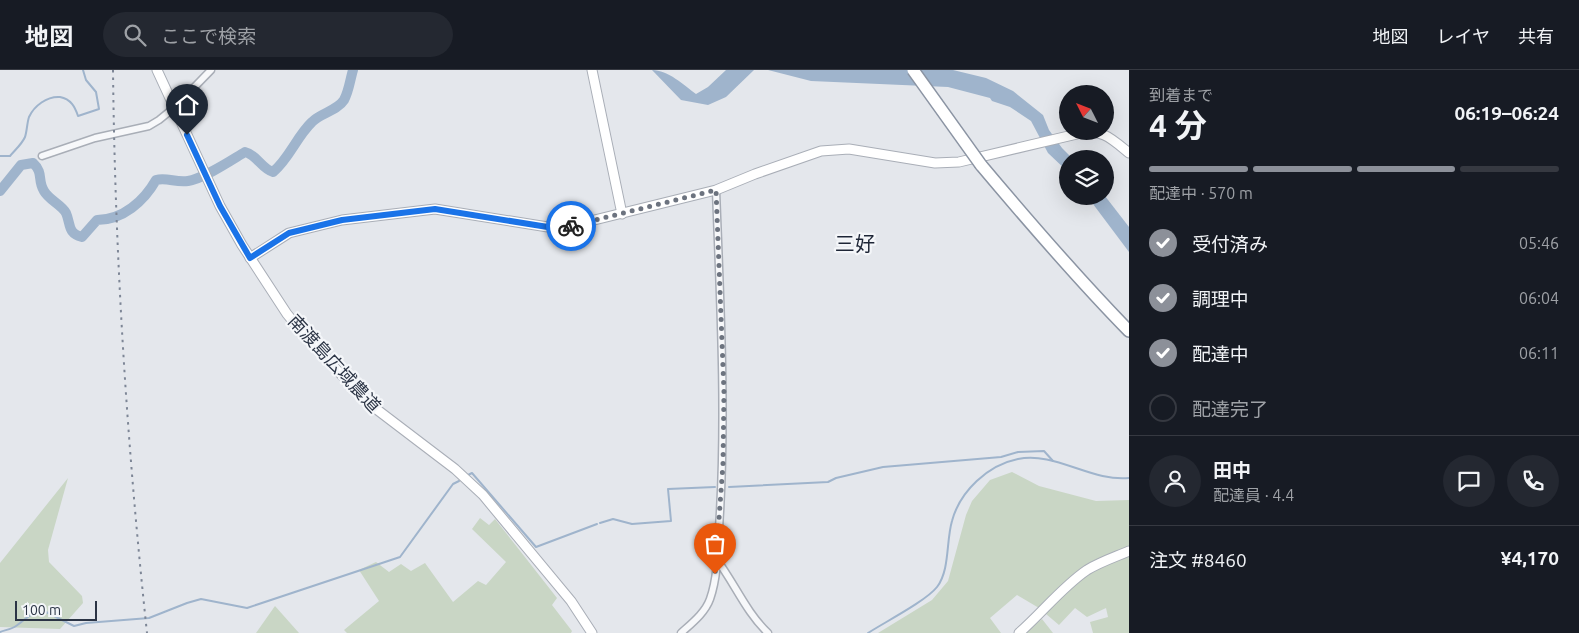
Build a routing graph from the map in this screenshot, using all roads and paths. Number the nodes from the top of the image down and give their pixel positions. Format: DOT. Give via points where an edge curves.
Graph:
graph roads {
  1 [pos="157,70"];
  2 [pos="211,70"];
  3 [pos="592,70"];
  4 [pos="913,70"];
  5 [pos="175,107"];
  6 [pos="1129,153"];
  7 [pos="42,156"];
  8 [pos="716,190"];
  9 [pos="622,214"];
  10 [pos="250,258"];
  11 [pos="1129,331"];
  12 [pos="1129,551"];
  13 [pos="717,560"];
  14 [pos="592,633"];
  15 [pos="681,633"];
  16 [pos="768,633"];
  17 [pos="1019,633"];
  1 -- 5 [label="street, 南渡島広域農道"];
  2 -- 5 [label="street"];
  3 -- 9 [label="street"];
  4 -- 11 [label="highway, bridge" via="981,165 1043,240"];
  5 -- 7 [label="street" via="149,126 95,138"];
  5 -- 10 [label="street, 南渡島広域農道" via="220,206"];
  6 -- 8 [label="street" via="1114,140 1093,132 949,163 850,149 820,151"];
  8 -- 9 [label="street"];
  8 -- 13 [label="street" via="724,392"];
  9 -- 10 [label="street" via="554,228 420,209 342,220 289,233"];
  10 -- 14 [label="street, 南渡島広域農道" via="287,314 352,386 483,495 571,601"];
  12 -- 17 [label="street" via="1098,564 1075,579"];
  13 -- 15 [label="street" via="708,603"];
  13 -- 16 [label="street" via="748,611"];
}
